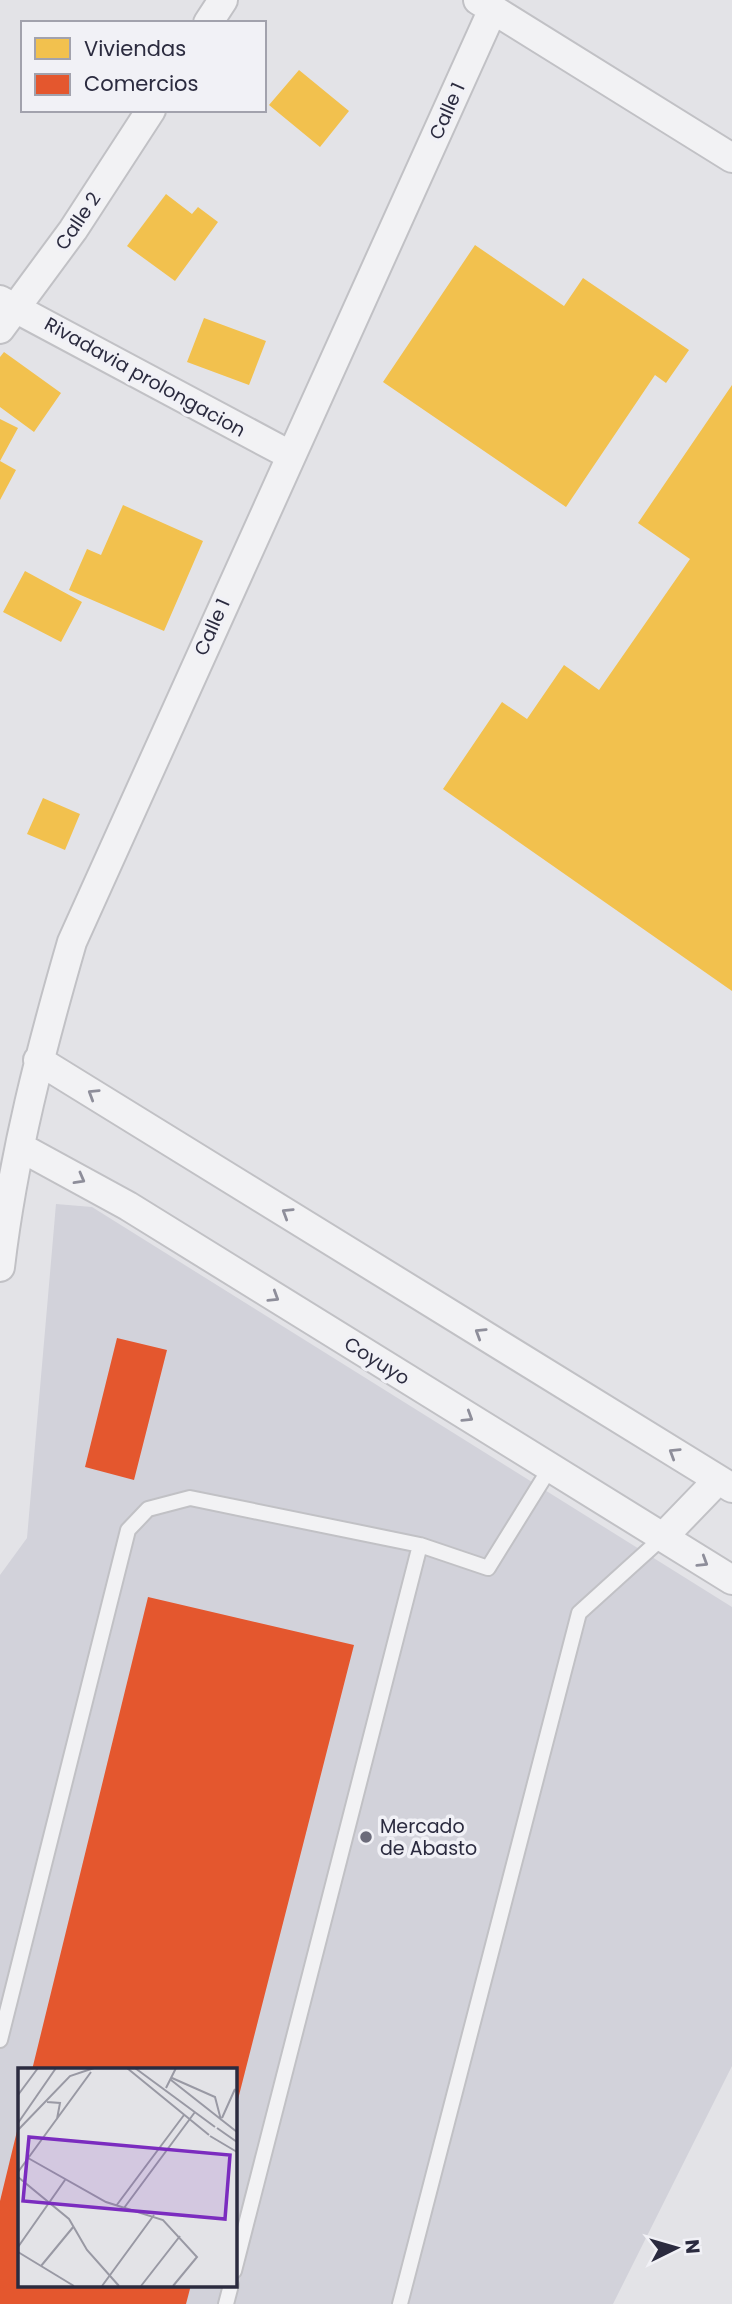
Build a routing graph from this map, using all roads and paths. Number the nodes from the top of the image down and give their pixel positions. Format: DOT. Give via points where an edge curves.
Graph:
graph roads {
  1 [pos="223,0"];
  2 [pos="485,5"];
  3 [pos="209,21"];
  4 [pos="150,112"];
  5 [pos="732,158"];
  6 [pos="8,303"];
  7 [pos="0,329"];
  8 [pos="290,455"];
  9 [pos="38,1060"];
  10 [pos="20,1147"];
  11 [pos="0,1267"];
  12 [pos="550,1468"];
  13 [pos="725,1484"];
  14 [pos="663,1537"];
  15 [pos="420,1545"];
  16 [pos="732,1580"];
  17 [pos="0,2040"];
  18 [pos="236,2263"];
  19 [pos="231,2286"];
  20 [pos="226,2304"];
  21 [pos="400,2304"];
  1 -- 3 [label="street"];
  2 -- 5 [label="street"];
  2 -- 8 [label="street, Calle 1"];
  4 -- 6 [label="street, Calle 2" via="73,230"];
  6 -- 7 [label="street, Calle 2"];
  6 -- 8 [label="street, Rivadavia prolongacion"];
  8 -- 9 [label="street, Calle 1" via="72,942"];
  9 -- 10 [label="street, Calle 1"];
  13 -- 9 [label="street, one-way"];
  10 -- 11 [label="street, Calle 1"];
  10 -- 12 [label="street, Coyuyo, one-way" via="128,1206"];
  12 -- 14 [label="street, Coyuyo"];
  12 -- 15 [label="lane" via="488,1569"];
  13 -- 14 [label="street"];
  14 -- 16 [label="street, Coyuyo, one-way"];
  14 -- 21 [label="lane" via="579,1613"];
  15 -- 17 [label="lane" via="190,1498 148,1509 128,1530"];
  15 -- 18 [label="lane"];
  19 -- 20 [label="lane"];
}
